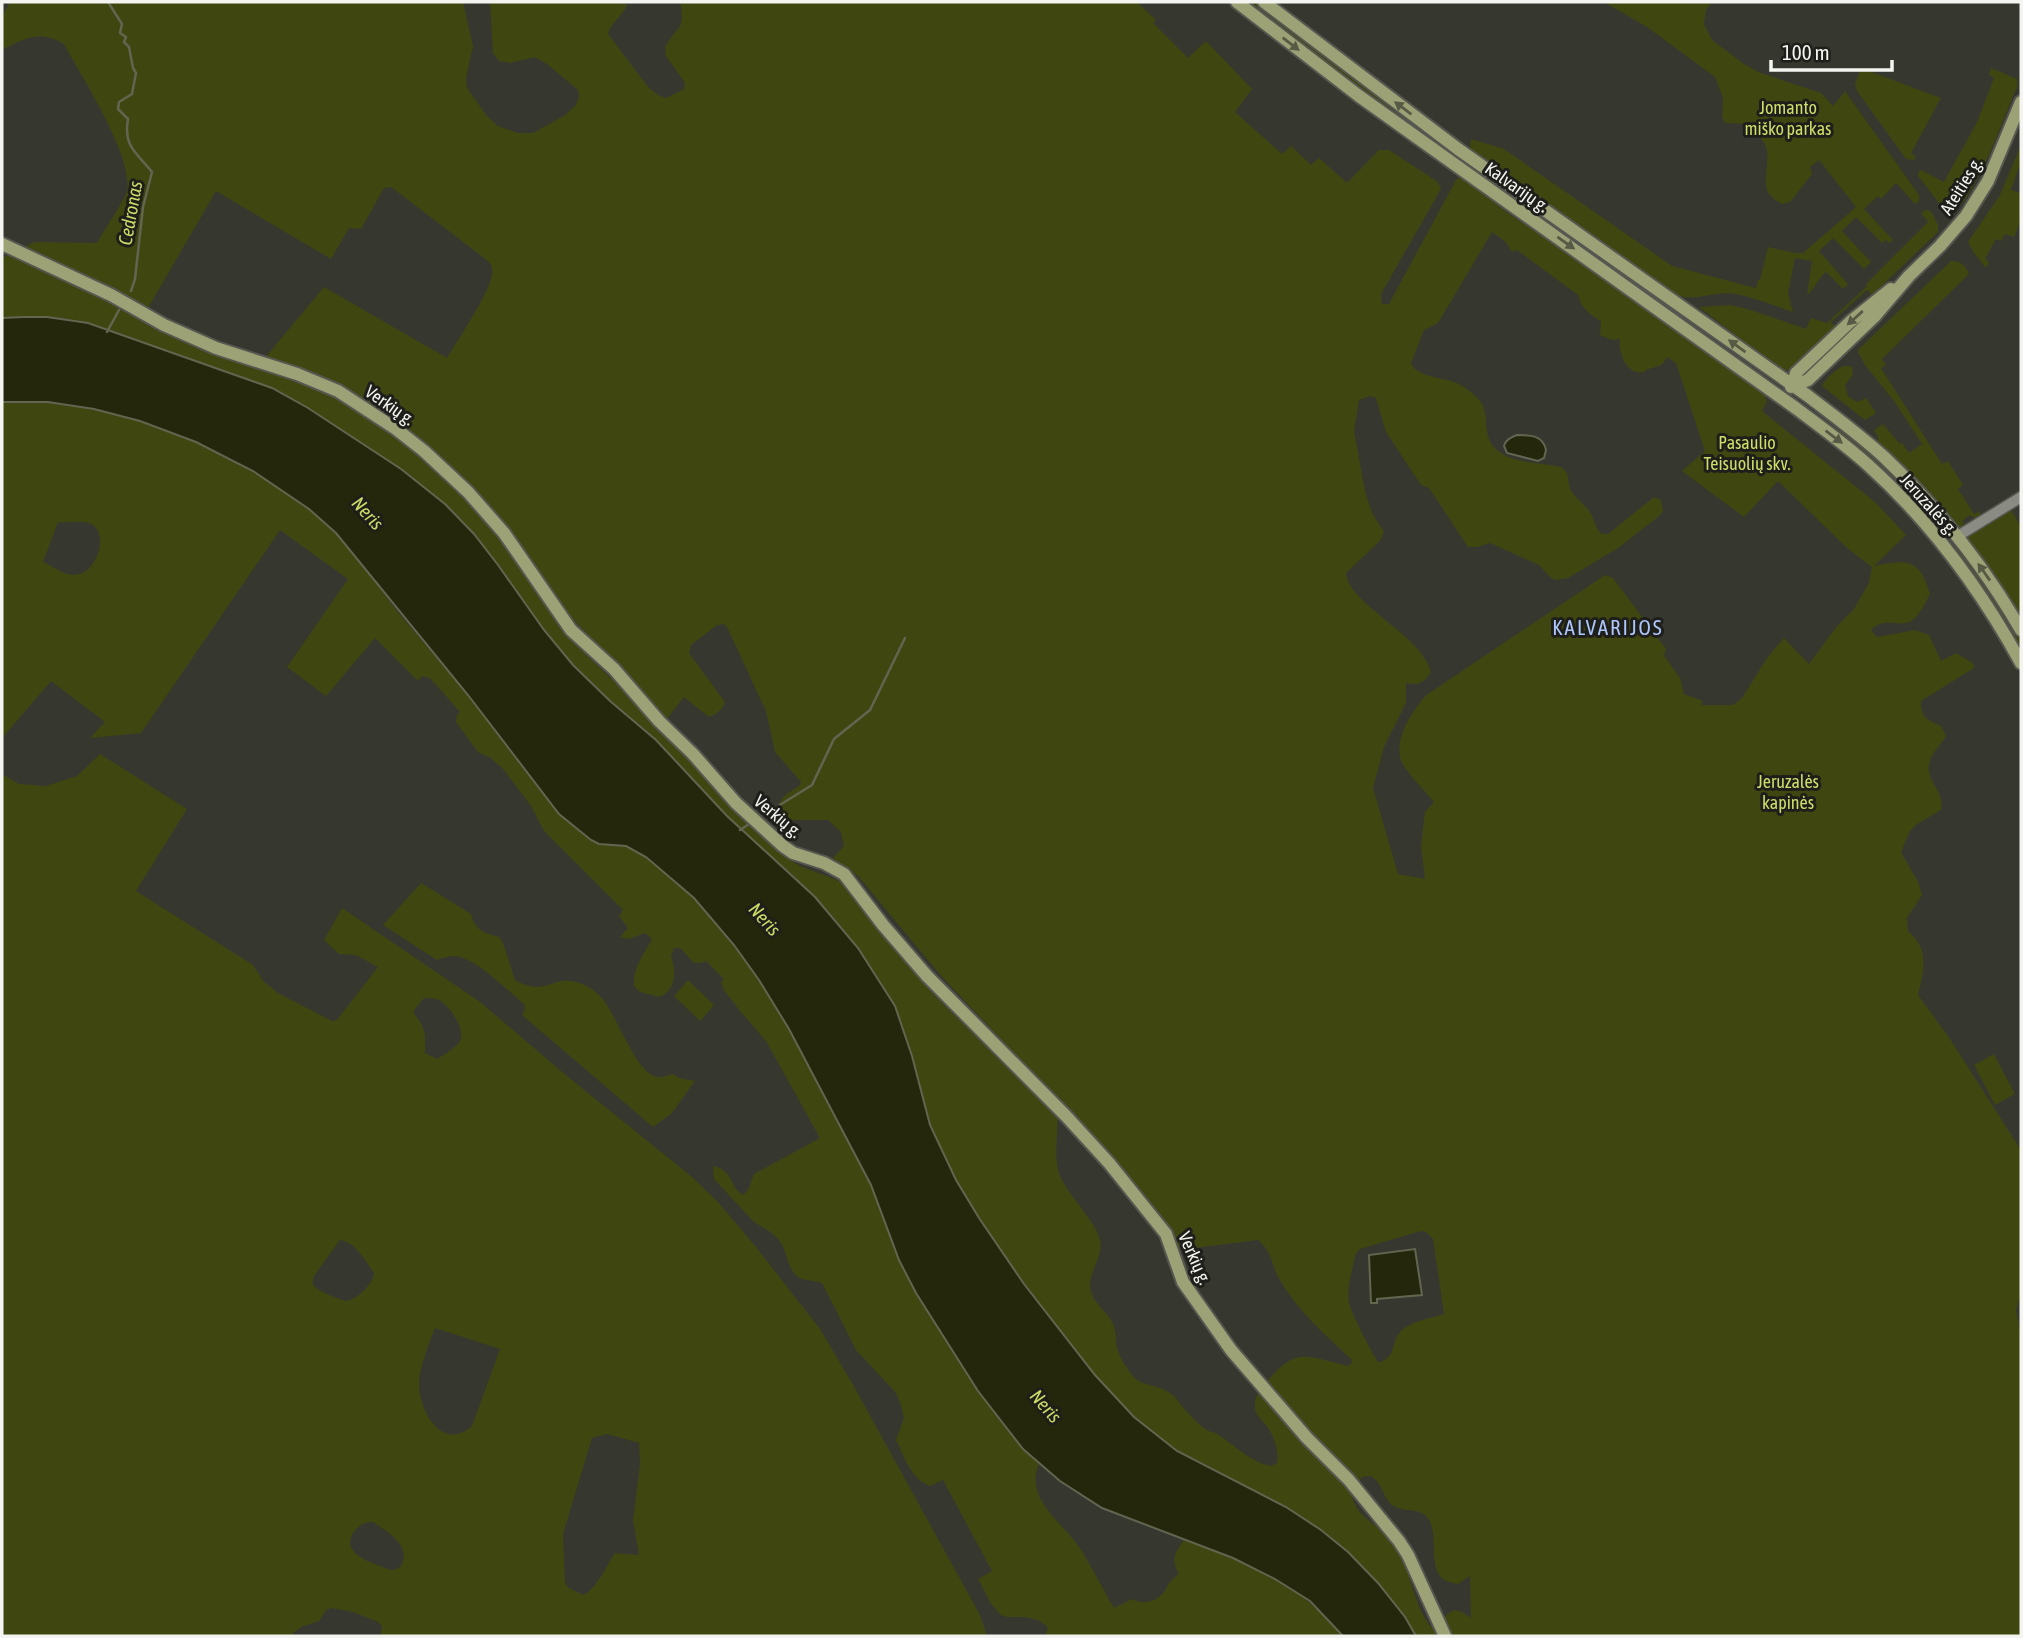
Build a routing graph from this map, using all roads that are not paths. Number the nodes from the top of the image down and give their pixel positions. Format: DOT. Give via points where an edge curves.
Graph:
graph roads {
  1 [pos="1237,2"];
  2 [pos="1264,2"];
  3 [pos="2021,102"];
  4 [pos="1458,149"];
  5 [pos="1450,161"];
  6 [pos="2,244"];
  7 [pos="1793,385"];
  8 [pos="1780,397"];
  9 [pos="2021,496"];
  10 [pos="1958,536"];
  11 [pos="1944,547"];
  12 [pos="2021,630"];
  13 [pos="2021,663"];
  14 [pos="1445,1636"];
  1 -- 5 [label="main road, Kalvarijų g., one-way"];
  4 -- 2 [label="main road, Kalvarijų g., one-way"];
  3 -- 7 [label="main road, Ateities g." via="1978,199 1909,276 1796,373"];
  4 -- 5 [label="main road"];
  7 -- 4 [label="main road, Kalvarijų g., one-way"];
  5 -- 8 [label="main road, Kalvarijų g., one-way"];
  6 -- 14 [label="main road, Verkių g." via="216,348 338,391 396,429 468,492 504,533 571,630 614,669 736,803 793,853 844,874 927,976 1109,1163 1166,1234 1183,1282 1231,1350 1399,1541"];
  7 -- 8 [label="main road, Ateities g."];
  7 -- 10 [label="main road, Jeruzalės g." via="1884,457"];
  8 -- 11 [label="main road, Jeruzalės g., one-way" via="1870,467"];
  9 -- 10 [label="street"];
  10 -- 11 [label="main road"];
  12 -- 10 [label="main road, Jeruzalės g., one-way"];
  11 -- 13 [label="main road, Jeruzalės g."];
}
